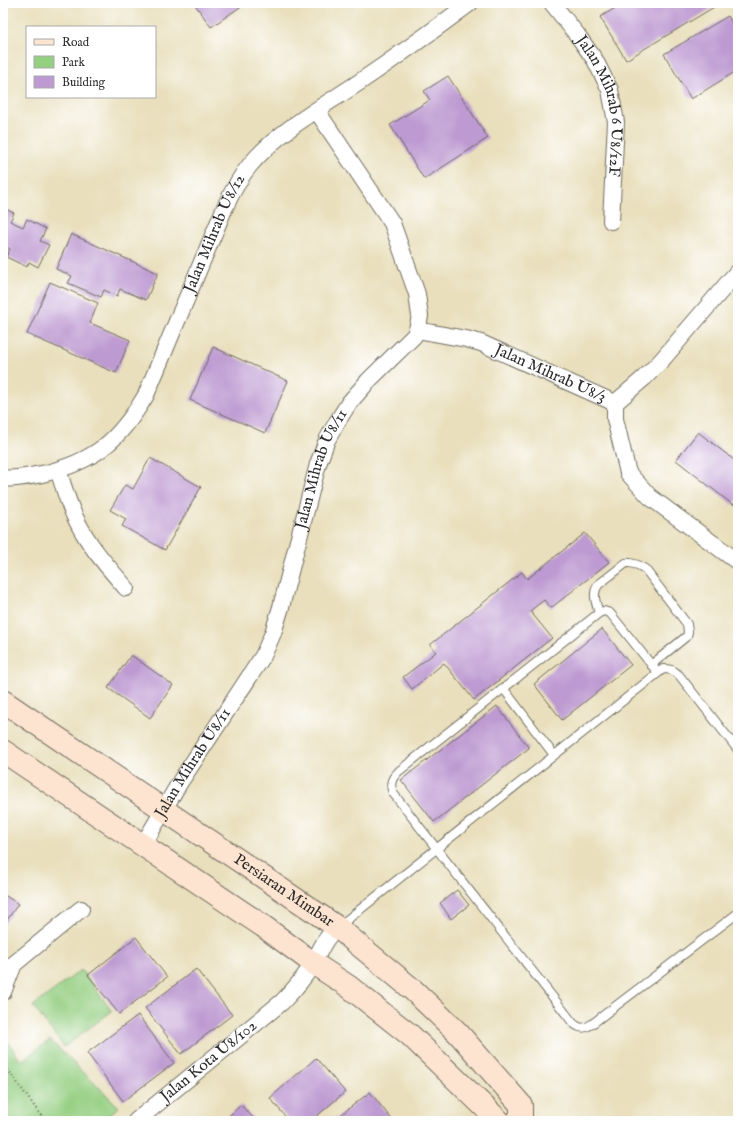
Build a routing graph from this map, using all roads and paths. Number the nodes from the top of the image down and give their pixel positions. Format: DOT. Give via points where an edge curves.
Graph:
graph roads {
  1 [pos="470,3"];
  2 [pos="552,3"];
  3 [pos="317,111"];
  4 [pos="611,221"];
  5 [pos="738,271"];
  6 [pos="417,330"];
  7 [pos="615,403"];
  8 [pos="58,470"];
  9 [pos="3,478"];
  10 [pos="738,562"];
  11 [pos="126,588"];
  12 [pos="599,613"];
  13 [pos="652,665"];
  14 [pos="658,673"];
  15 [pos="503,688"];
  16 [pos="3,701"];
  17 [pos="738,750"];
  18 [pos="3,751"];
  19 [pos="554,755"];
  20 [pos="164,809"];
  21 [pos="143,845"];
  22 [pos="436,848"];
  23 [pos="80,909"];
  24 [pos="738,913"];
  25 [pos="337,927"];
  26 [pos="313,963"];
  27 [pos="3,992"];
  28 [pos="3,1063"];
  29 [pos="45,1121"];
  30 [pos="136,1121"];
  31 [pos="499,1121"];
  32 [pos="518,1121"];
  1 -- 3 [label="street, Jalan Mihrab U8/12"];
  2 -- 4 [label="street, Jalan Mihrab 6 U8/12F" via="595,60 610,90 616,122"];
  3 -- 6 [label="street" via="392,223 418,298 420,316"];
  3 -- 8 [label="street, Jalan Mihrab U8/12" via="267,148 236,184 146,396 135,414 100,451"];
  5 -- 7 [label="street" via="661,360"];
  6 -- 7 [label="street, Jalan Mihrab U8/3" via="481,343"];
  6 -- 20 [label="street, Jalan Mihrab U8/11" via="350,403 327,440 318,464 281,607 263,656"];
  7 -- 10 [label="street, Jalan Mihrab U8/3" via="615,419 628,473 650,496"];
  8 -- 9 [label="street, Jalan Mihrab U8/12" via="32,476"];
  8 -- 11 [label="street" via="68,502 86,538"];
  12 -- 13 [label="lane" via="610,613"];
  12 -- 13 [label="lane" via="594,594 598,585 626,563 634,563 645,569 688,628 686,636"];
  12 -- 15 [label="lane"];
  13 -- 14 [label="lane"];
  14 -- 17 [label="lane" via="663,669 675,671"];
  14 -- 19 [label="lane"];
  15 -- 19 [label="lane"];
  15 -- 22 [label="lane" via="393,776 393,793"];
  16 -- 20 [label="street, Persiaran Mimbar"];
  18 -- 21 [label="street"];
  19 -- 22 [label="lane"];
  20 -- 21 [label="street, Jalan Mihrab U8/11"];
  20 -- 25 [label="street, Persiaran Mimbar"];
  21 -- 26 [label="street"];
  22 -- 24 [label="lane" via="577,1027 592,1024"];
  22 -- 25 [label="lane"];
  23 -- 27 [label="street" via="14,964"];
  25 -- 26 [label="street, Jalan Kota U8/102" via="326,938"];
  25 -- 32 [label="street, Persiaran Mimbar" via="412,989 458,1033 521,1105 521,1116"];
  26 -- 30 [label="street, Jalan Kota U8/102" via="282,1002"];
  26 -- 31 [label="street" via="348,986 410,1035"];
  28 -- 29 [label="path"];
}
